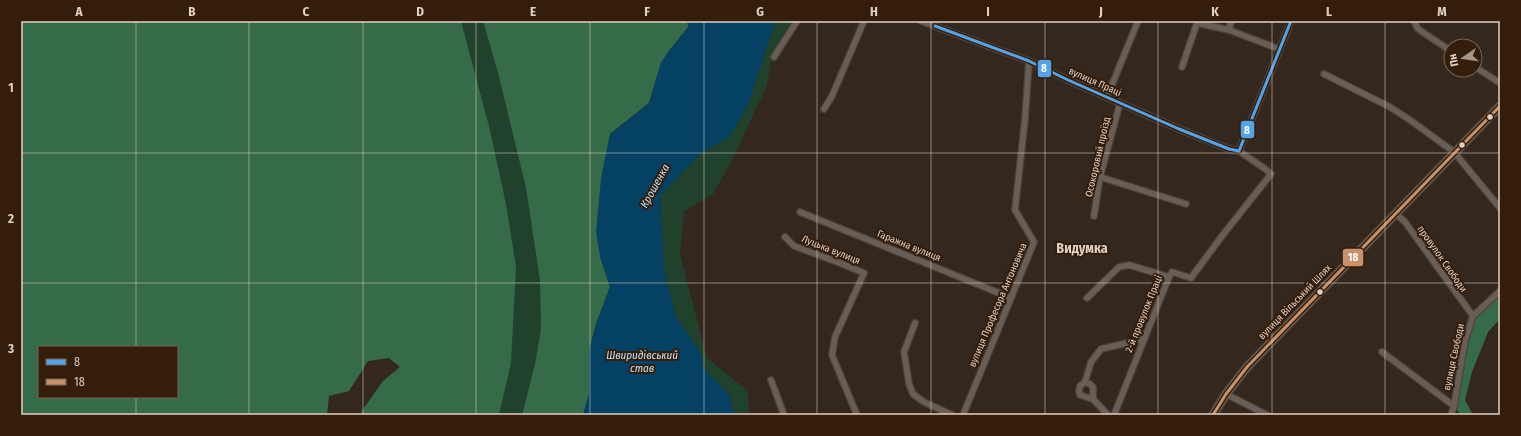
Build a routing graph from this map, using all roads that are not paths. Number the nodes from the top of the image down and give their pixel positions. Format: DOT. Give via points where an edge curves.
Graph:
graph roads {
  1 [pos="797,21"];
  2 [pos="864,21"];
  3 [pos="921,21"];
  4 [pos="1138,21"];
  5 [pos="1231,21"];
  6 [pos="1291,21"];
  7 [pos="1415,22"];
  8 [pos="1229,30"];
  9 [pos="1443,46"];
  10 [pos="1279,49"];
  11 [pos="774,57"];
  12 [pos="1029,62"];
  13 [pos="1182,67"];
  14 [pos="1483,72"];
  15 [pos="1324,74"];
  16 [pos="1500,83"];
  17 [pos="1107,97"];
  18 [pos="1120,103"];
  19 [pos="1500,106"];
  20 [pos="824,110"];
  21 [pos="1239,151"];
  22 [pos="1454,152"];
  23 [pos="1271,174"];
  24 [pos="1100,177"];
  25 [pos="1186,204"];
  26 [pos="1500,208"];
  27 [pos="800,212"];
  28 [pos="1395,213"];
  29 [pos="1094,216"];
  30 [pos="785,237"];
  31 [pos="1169,277"];
  32 [pos="1500,291"];
  33 [pos="1011,298"];
  34 [pos="1087,298"];
  35 [pos="1473,316"];
  36 [pos="915,323"];
  37 [pos="1144,339"];
  38 [pos="1382,352"];
  39 [pos="771,380"];
  40 [pos="1085,382"];
  41 [pos="1226,394"];
  42 [pos="1093,399"];
  43 [pos="1454,406"];
  44 [pos="784,415"];
  45 [pos="857,415"];
  46 [pos="952,415"];
  47 [pos="963,415"];
  48 [pos="1108,415"];
  49 [pos="1114,415"];
  50 [pos="1213,415"];
  51 [pos="1267,415"];
  52 [pos="1451,415"];
  1 -- 11 [label="street"];
  2 -- 20 [label="street"];
  3 -- 12 [label="street, вулиця Праці"];
  4 -- 17 [label="street"];
  5 -- 8 [label="street"];
  6 -- 10 [label="street"];
  7 -- 9 [label="street" via="1418,29"];
  8 -- 10 [label="street"];
  8 -- 13 [label="street" via="1197,23"];
  10 -- 21 [label="street"];
  12 -- 17 [label="street, вулиця Праці"];
  12 -- 33 [label="street, вулиця Професора Антоновича" via="1015,210 1034,242"];
  14 -- 16 [label="street"];
  15 -- 22 [label="street" via="1390,106"];
  17 -- 18 [label="street, вулиця Праці"];
  18 -- 21 [label="street, вулиця Праці" via="1179,129"];
  18 -- 24 [label="street, Осокоровий проїзд"];
  19 -- 22 [label="street, вулиця Вільський Шлях"];
  21 -- 23 [label="street, вулиця Праці"];
  22 -- 26 [label="street"];
  22 -- 28 [label="street, вулиця Вільський Шлях"];
  23 -- 31 [label="street, 2-й провулок Праці" via="1191,278 1172,272"];
  24 -- 25 [label="street"];
  24 -- 29 [label="street, Осокоровий проїзд"];
  27 -- 33 [label="street, Гаражна вулиця"];
  28 -- 35 [label="street, провулок Свободи" via="1405,222"];
  28 -- 41 [label="street, вулиця Вільський Шлях" via="1247,367"];
  30 -- 45 [label="street, Луцька вулиця" via="794,246 864,273 835,337 832,355"];
  31 -- 34 [label="street" via="1129,265 1123,266"];
  31 -- 37 [label="street, 2-й провулок Праці"];
  32 -- 35 [label="street, вулиця Свободи"];
  33 -- 47 [label="street, вулиця Професора Антоновича"];
  35 -- 43 [label="street, вулиця Свободи" via="1465,341"];
  36 -- 46 [label="street" via="904,352 908,384 913,394 924,402"];
  37 -- 40 [label="street" via="1101,349 1090,362"];
  37 -- 49 [label="street, 2-й провулок Праці"];
  38 -- 43 [label="street"];
  39 -- 44 [label="street"];
  40 -- 42 [label="street" via="1093,387"];
  40 -- 42 [label="street" via="1080,386 1080,395"];
  41 -- 50 [label="street, вулиця Вільський Шлях"];
  41 -- 51 [label="street"];
  42 -- 48 [label="street"];
  43 -- 52 [label="street, вулиця Свободи"];
}
